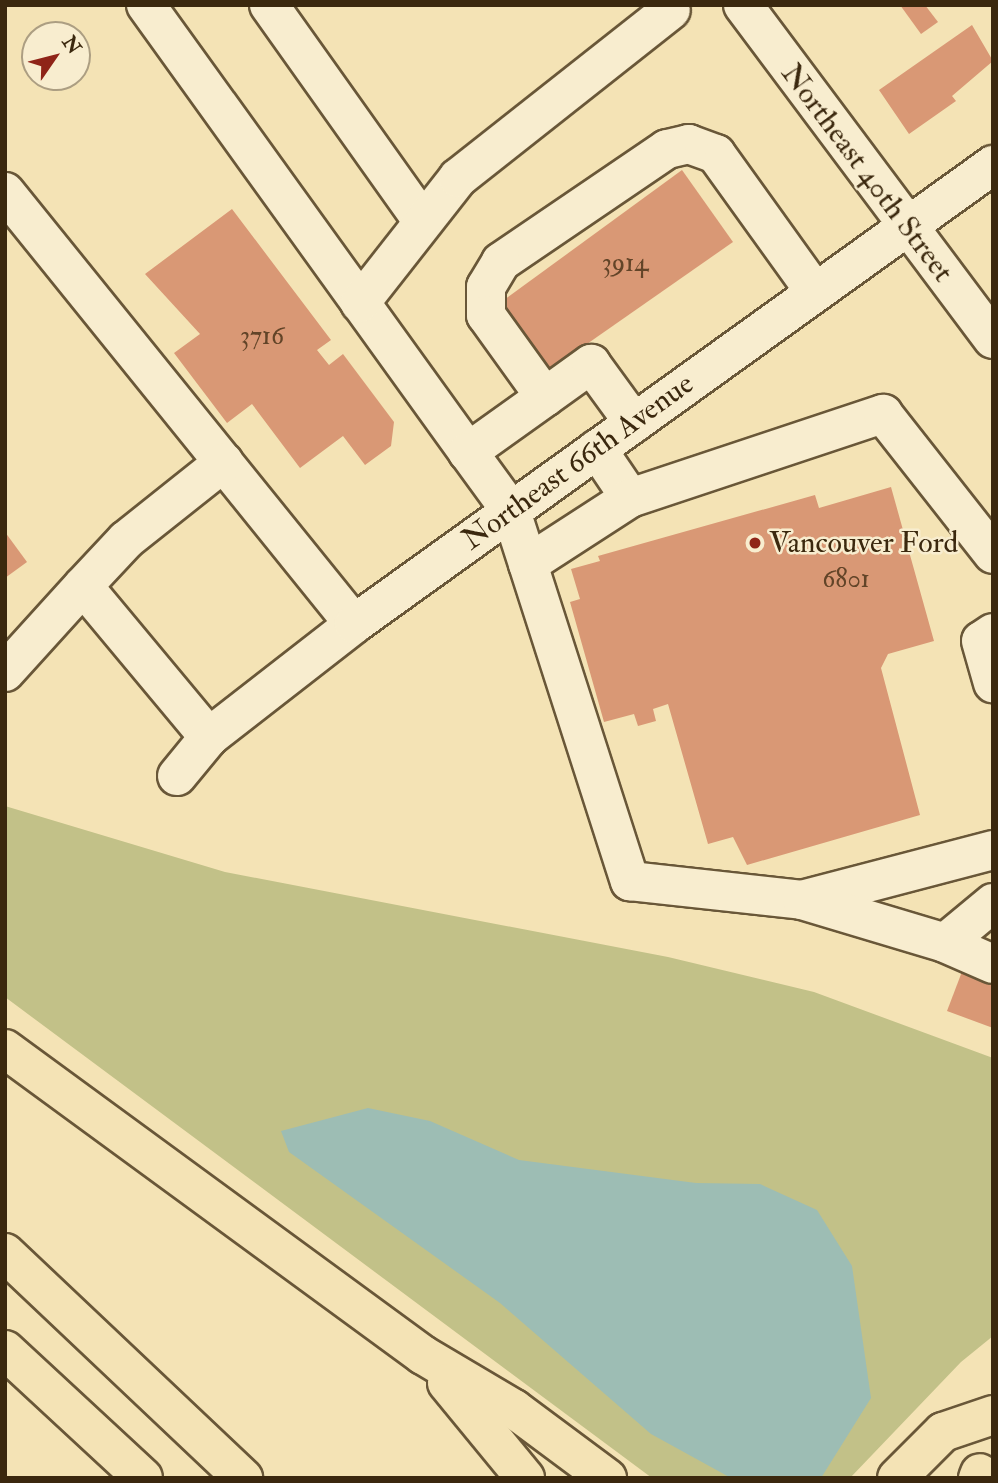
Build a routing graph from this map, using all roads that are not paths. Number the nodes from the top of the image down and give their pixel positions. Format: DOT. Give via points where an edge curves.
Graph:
graph roads {
  1 [pos="146,5"];
  2 [pos="269,5"];
  3 [pos="743,5"];
  4 [pos="671,10"];
  5 [pos="993,164"];
  6 [pos="5,192"];
  7 [pos="422,219"];
  8 [pos="906,226"];
  9 [pos="815,292"];
  10 [pos="360,303"];
  11 [pos="993,339"];
  12 [pos="545,397"];
  13 [pos="634,423"];
  14 [pos="597,449"];
  15 [pos="468,452"];
  16 [pos="224,462"];
  17 [pos="630,499"];
  18 [pos="511,511"];
  19 [pos="993,554"];
  20 [pos="528,564"];
  21 [pos="83,586"];
  22 [pos="354,624"];
  23 [pos="993,633"];
  24 [pos="5,673"];
  25 [pos="993,683"];
  26 [pos="209,737"];
  27 [pos="177,776"];
  28 [pos="993,850"];
  29 [pos="802,900"];
  30 [pos="993,903"];
  31 [pos="944,943"];
  32 [pos="993,964"];
  33 [pos="5,1049"];
  34 [pos="5,1254"];
  35 [pos="5,1350"];
  36 [pos="423,1355"];
  37 [pos="993,1415"];
  38 [pos="143,1478"];
  39 [pos="243,1478"];
  40 [pos="525,1478"];
  41 [pos="607,1478"];
  42 [pos="897,1478"];
  1 -- 10 [label="street"];
  2 -- 7 [label="street"];
  3 -- 8 [label="street, Northeast 40th Street"];
  4 -- 7 [label="street" via="458,177"];
  5 -- 8 [label="street, Northeast 66th Avenue"];
  6 -- 16 [label="street"];
  7 -- 10 [label="street"];
  8 -- 9 [label="street, Northeast 66th Avenue"];
  8 -- 11 [label="street, Northeast 40th Street"];
  9 -- 12 [label="street" via="716,154 689,144 667,149 501,262 486,287 486,315"];
  9 -- 13 [label="street, Northeast 66th Avenue"];
  10 -- 15 [label="street"];
  12 -- 13 [label="street" via="591,364"];
  12 -- 15 [label="street"];
  13 -- 14 [label="street, Northeast 66th Avenue"];
  14 -- 17 [label="street"];
  14 -- 18 [label="street, Northeast 66th Avenue"];
  15 -- 18 [label="street"];
  16 -- 21 [label="street" via="127,540"];
  16 -- 22 [label="street"];
  17 -- 19 [label="street" via="883,414"];
  17 -- 20 [label="street"];
  18 -- 20 [label="street"];
  18 -- 22 [label="street, Northeast 66th Avenue"];
  20 -- 29 [label="street" via="630,881"];
  21 -- 24 [label="street"];
  21 -- 26 [label="street"];
  22 -- 26 [label="street, Northeast 66th Avenue"];
  23 -- 25 [label="street" via="981,641"];
  26 -- 27 [label="street, Northeast 66th Avenue"];
  28 -- 29 [label="street"];
  29 -- 31 [label="street"];
  30 -- 31 [label="street"];
  31 -- 32 [label="street"];
  33 -- 36 [label="highway"];
  34 -- 39 [label="highway"];
  35 -- 38 [label="highway"];
  36 -- 40 [label="highway"];
  36 -- 41 [label="highway" via="514,1409"];
  37 -- 42 [label="highway" via="943,1432"];
}
